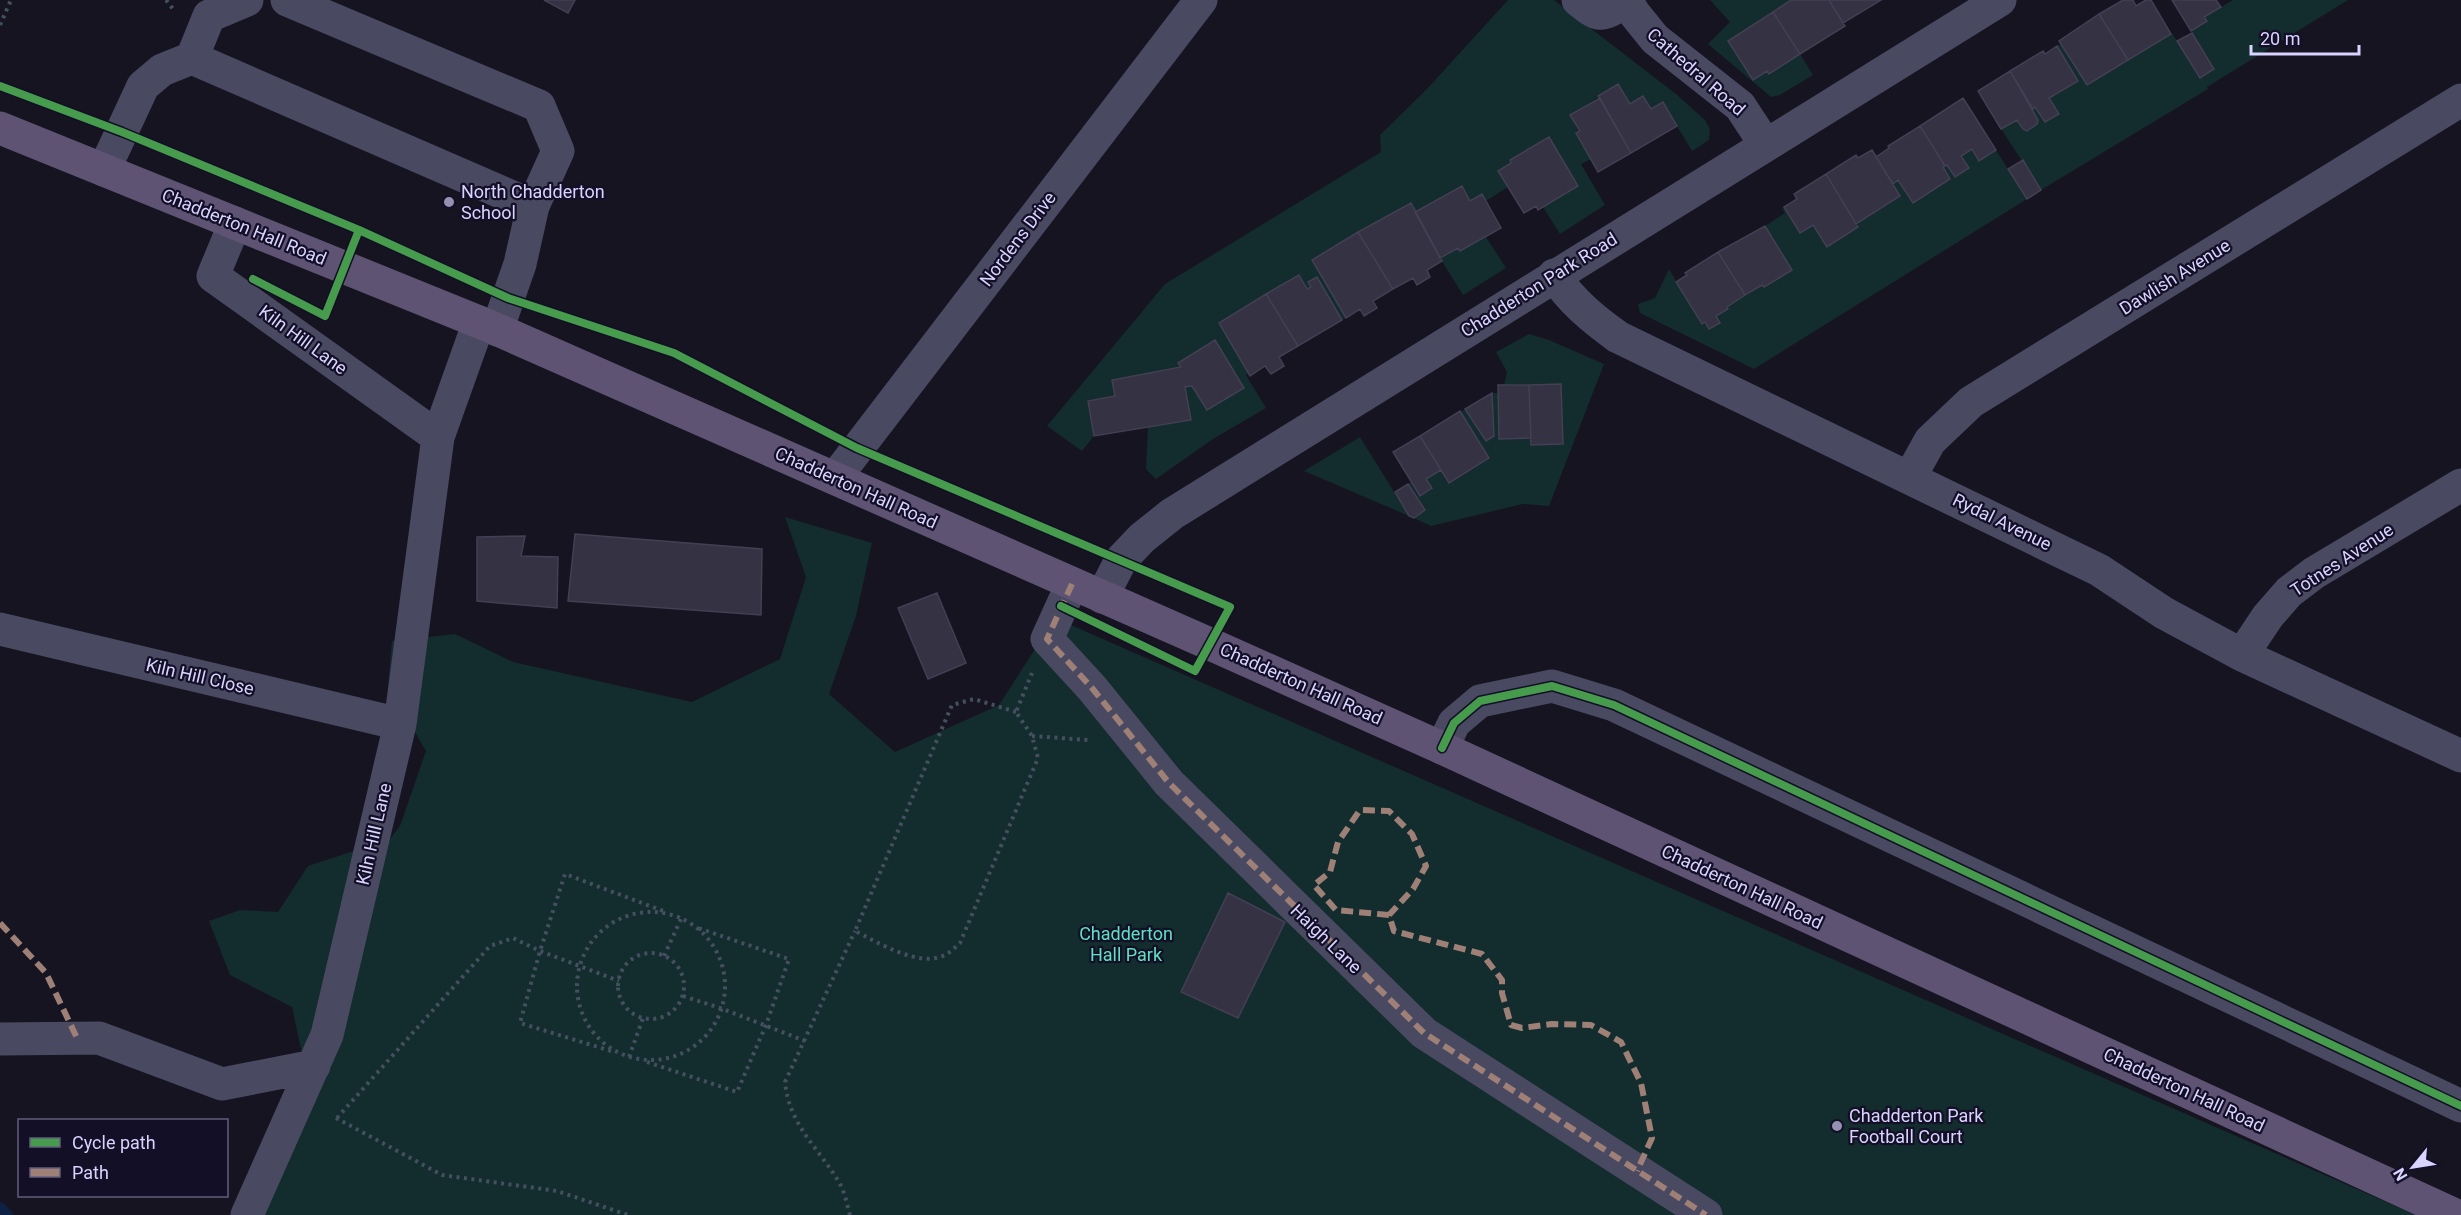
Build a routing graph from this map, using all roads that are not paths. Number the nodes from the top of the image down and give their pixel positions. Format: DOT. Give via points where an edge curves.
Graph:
graph roads {
  1 [pos="247,0"];
  2 [pos="287,0"];
  3 [pos="1201,0"];
  4 [pos="1578,0"];
  5 [pos="1626,0"];
  6 [pos="2000,0"];
  7 [pos="192,58"];
  8 [pos="2461,100"];
  9 [pos="0,128"];
  10 [pos="1765,144"];
  11 [pos="104,170"];
  12 [pos="533,206"];
  13 [pos="235,223"];
  14 [pos="1554,275"];
  15 [pos="488,326"];
  16 [pos="438,437"];
  17 [pos="1910,477"];
  18 [pos="835,478"];
  19 [pos="2461,484"];
  20 [pos="1072,584"];
  21 [pos="1102,597"];
  22 [pos="0,630"];
  23 [pos="2242,655"];
  24 [pos="400,724"];
  25 [pos="1442,748"];
  26 [pos="2461,756"];
  27 [pos="0,1039"];
  28 [pos="314,1066"];
  29 [pos="2461,1106"];
  30 [pos="247,1215"];
  31 [pos="1706,1215"];
  32 [pos="2455,1215"];
  1 -- 7 [label="street" via="209,16"];
  2 -- 12 [label="street, Kiln Hill Lane" via="539,106 558,151"];
  3 -- 18 [label="street, Nordens Drive"];
  4 -- 5 [label="street" via="1594,14 1605,14"];
  5 -- 10 [label="street, Cathedral Road" via="1655,39 1740,106"];
  6 -- 10 [label="street, Chadderton Park Road"];
  7 -- 11 [label="street" via="162,70 143,86"];
  7 -- 12 [label="street"];
  8 -- 17 [label="street, Dawlish Avenue" via="1971,402 1930,441"];
  9 -- 11 [label="main road, Chadderton Hall Road"];
  10 -- 14 [label="street, Chadderton Park Road"];
  11 -- 13 [label="main road, Chadderton Hall Road"];
  12 -- 15 [label="street, Kiln Hill Lane" via="520,264"];
  13 -- 15 [label="main road, Chadderton Hall Road"];
  13 -- 16 [label="street, Kiln Hill Lane" via="213,276"];
  14 -- 17 [label="street, Rydal Avenue" via="1563,290 1618,337"];
  14 -- 21 [label="street, Chadderton Park Road" via="1172,513 1121,560"];
  15 -- 16 [label="street, Kiln Hill Lane"];
  15 -- 18 [label="main road, Chadderton Hall Road"];
  16 -- 24 [label="street, Kiln Hill Lane"];
  17 -- 23 [label="street, Rydal Avenue" via="2099,570 2164,613"];
  18 -- 20 [label="main road, Chadderton Hall Road"];
  19 -- 23 [label="street, Totnes Avenue" via="2289,592"];
  20 -- 21 [label="main road, Chadderton Hall Road"];
  20 -- 31 [label="street, Haigh Lane" via="1047,639 1169,783 1276,891 1424,1033"];
  21 -- 25 [label="main road, Chadderton Hall Road"];
  22 -- 24 [label="street, Kiln Hill Close"];
  23 -- 26 [label="street, Rydal Avenue"];
  24 -- 28 [label="street, Kiln Hill Lane" via="327,1035"];
  25 -- 29 [label="street" via="1454,723 1480,701 1552,686 1614,705"];
  25 -- 32 [label="main road, Chadderton Hall Road"];
  27 -- 28 [label="street" via="99,1038 222,1084"];
  28 -- 30 [label="street, Kiln Hill Lane"];
}
